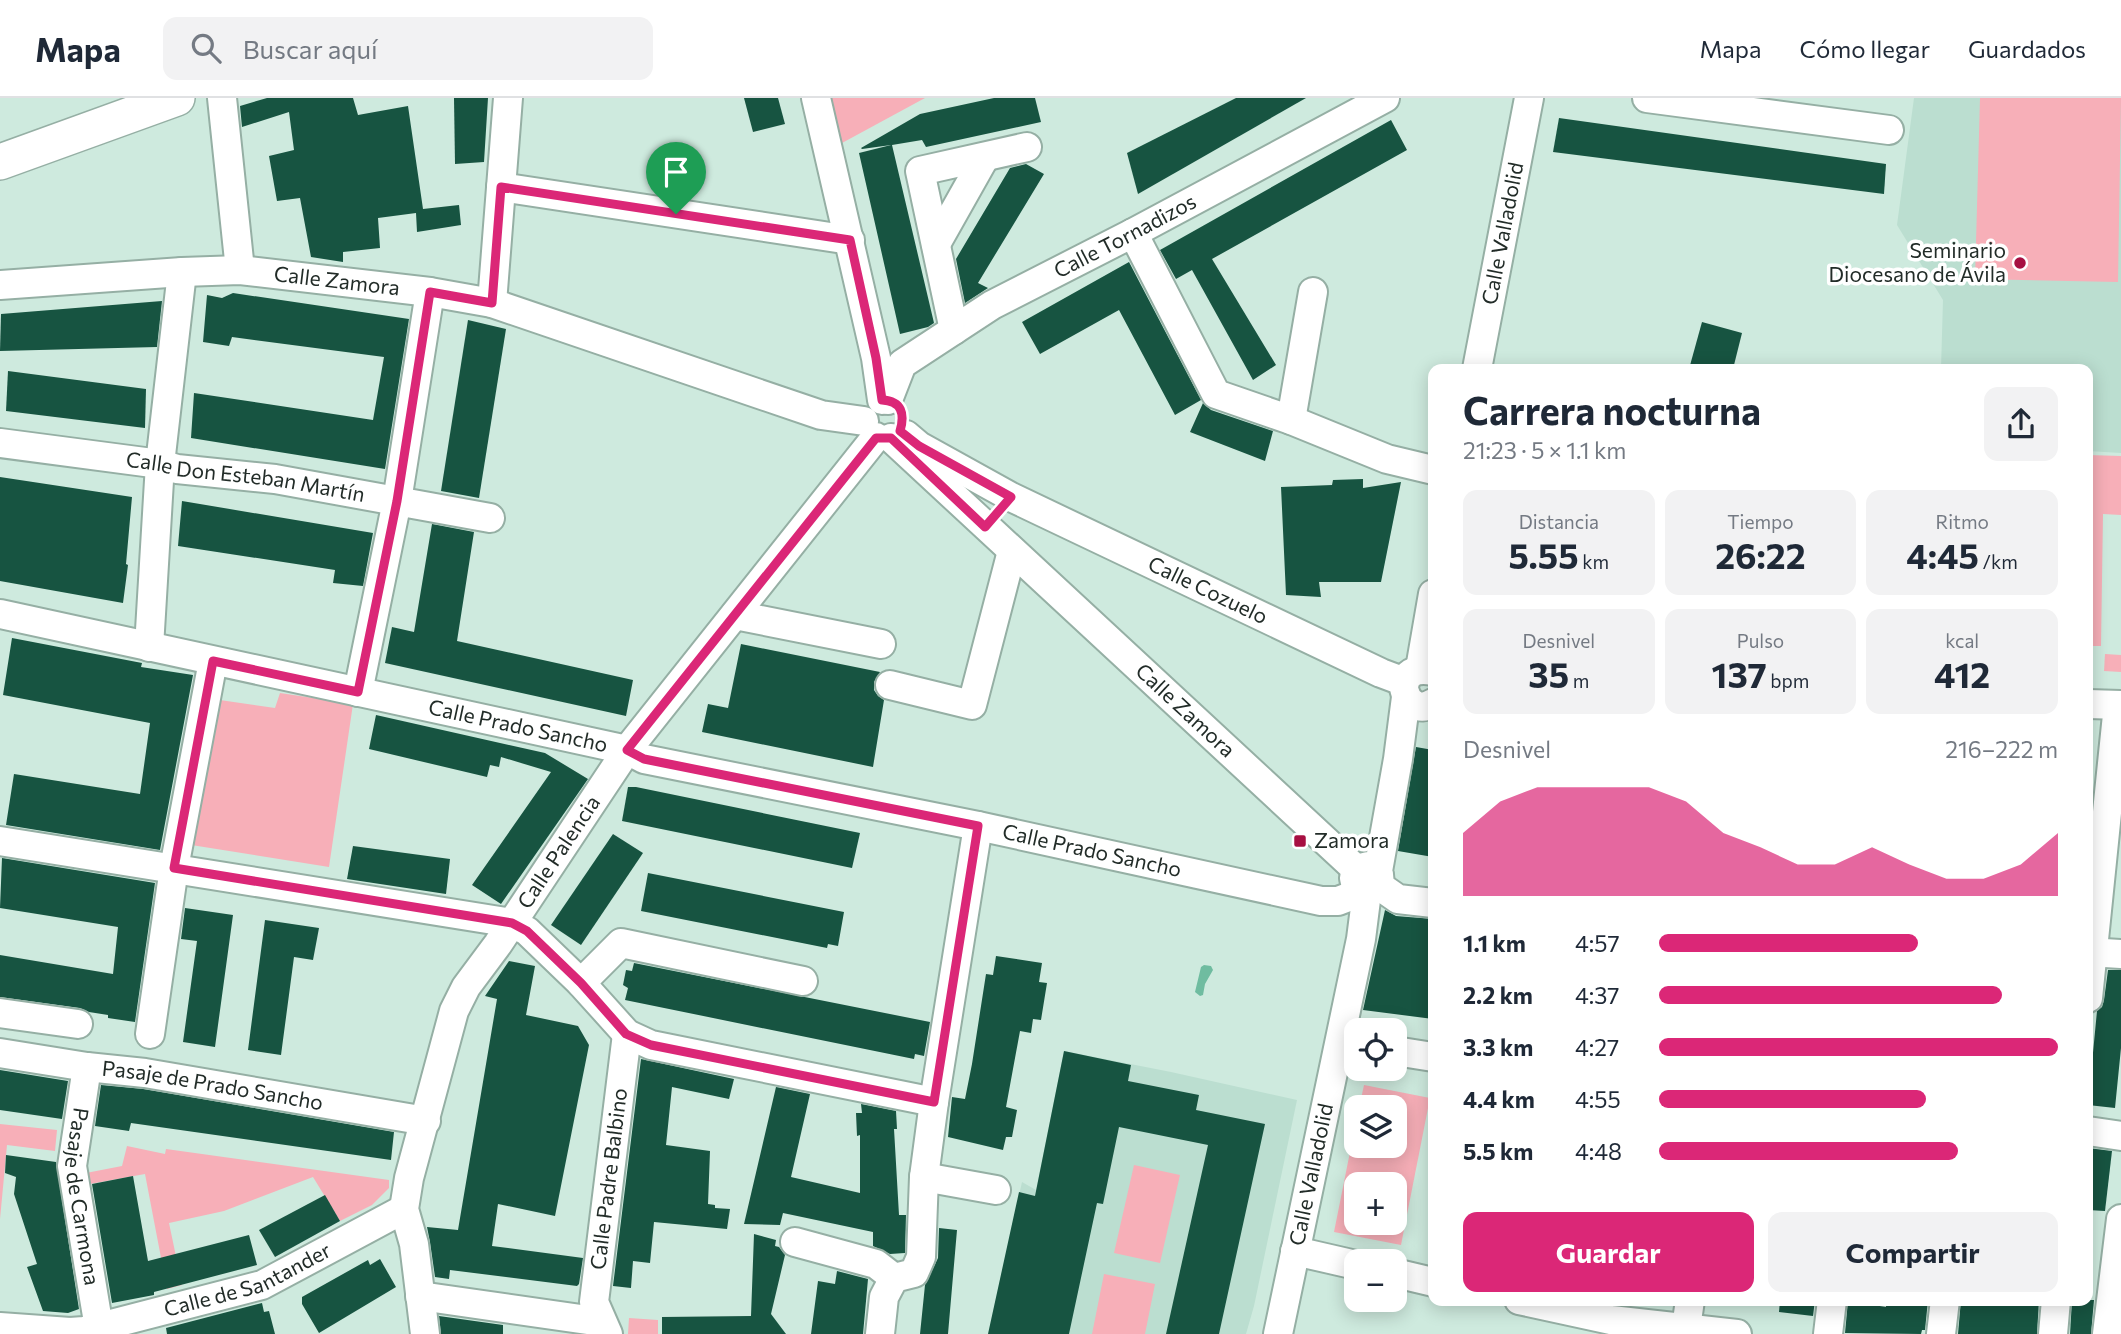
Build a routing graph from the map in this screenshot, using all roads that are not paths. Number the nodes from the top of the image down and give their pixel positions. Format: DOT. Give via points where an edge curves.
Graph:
graph roads {
  1 [pos="177,98"];
  2 [pos="222,98"];
  3 [pos="508,98"];
  4 [pos="816,98"];
  5 [pos="1385,98"];
  6 [pos="1529,98"];
  7 [pos="1647,98"];
  8 [pos="1702,101"];
  9 [pos="1889,130"];
  10 [pos="1027,148"];
  11 [pos="985,157"];
  12 [pos="0,162"];
  13 [pos="501,187"];
  14 [pos="1133,233"];
  15 [pos="850,240"];
  16 [pos="936,244"];
  17 [pos="240,271"];
  18 [pos="182,272"];
  19 [pos="0,285"];
  20 [pos="430,292"];
  21 [pos="1313,292"];
  22 [pos="492,303"];
  23 [pos="954,330"];
  24 [pos="1477,364"];
  25 [pos="1291,420"];
  26 [pos="884,421"];
  27 [pos="0,443"];
  28 [pos="160,464"];
  29 [pos="1428,469"];
  30 [pos="1011,497"];
  31 [pos="397,501"];
  32 [pos="489,518"];
  33 [pos="985,527"];
  34 [pos="1012,551"];
  35 [pos="0,614"];
  36 [pos="734,615"];
  37 [pos="881,644"];
  38 [pos="149,646"];
  39 [pos="1428,653"];
  40 [pos="213,661"];
  41 [pos="890,685"];
  42 [pos="1425,689"];
  43 [pos="358,692"];
  44 [pos="2093,704"];
  45 [pos="2120,705"];
  46 [pos="627,750"];
  47 [pos="2099,788"];
  48 [pos="978,826"];
  49 [pos="0,841"];
  50 [pos="174,868"];
  51 [pos="1369,880"];
  52 [pos="2093,896"];
  53 [pos="1428,903"];
  54 [pos="512,923"];
  55 [pos="2093,952"];
  56 [pos="2121,954"];
  57 [pos="803,981"];
  58 [pos="581,983"];
  59 [pos="0,1013"];
  60 [pos="1351,1018"];
  61 [pos="78,1024"];
  62 [pos="150,1034"];
  63 [pos="626,1034"];
  64 [pos="1407,1053"];
  65 [pos="0,1054"];
  66 [pos="1428,1056"];
  67 [pos="1344,1060"];
  68 [pos="87,1067"];
  69 [pos="934,1102"];
  70 [pos="426,1121"];
  71 [pos="2093,1132"];
  72 [pos="2121,1136"];
  73 [pos="923,1177"];
  74 [pos="996,1190"];
  75 [pos="404,1209"];
  76 [pos="2121,1219"];
  77 [pos="795,1242"];
  78 [pos="1295,1251"];
  79 [pos="1344,1262"];
  80 [pos="1407,1276"];
  81 [pos="894,1278"];
  82 [pos="1428,1281"];
  83 [pos="420,1296"];
  84 [pos="1539,1306"];
  85 [pos="1689,1306"];
  86 [pos="1831,1306"];
  87 [pos="1944,1306"];
  88 [pos="2055,1306"];
  89 [pos="0,1327"];
  90 [pos="1609,1327"];
  91 [pos="99,1328"];
  92 [pos="605,1328"];
  93 [pos="1686,1328"];
  94 [pos="70,1333"];
  95 [pos="425,1334"];
  96 [pos="880,1334"];
  97 [pos="1278,1334"];
  98 [pos="1737,1334"];
  99 [pos="1828,1334"];
  100 [pos="1941,1334"];
  101 [pos="2053,1334"];
  102 [pos="2107,1334"];
  1 -- 12 [label="main road"];
  2 -- 17 [label="street"];
  3 -- 13 [label="street"];
  4 -- 15 [label="street"];
  5 -- 14 [label="street, Calle Tornadizos"];
  6 -- 24 [label="street, Calle Valladolid"];
  7 -- 8 [label="street"];
  8 -- 9 [label="street"];
  10 -- 11 [label="street"];
  11 -- 16 [label="street"];
  11 -- 16 [label="street" via="920,171"];
  13 -- 15 [label="street"];
  13 -- 22 [label="street"];
  14 -- 23 [label="street, Calle Tornadizos" via="992,305"];
  14 -- 25 [label="street" via="1216,394"];
  15 -- 26 [label="street" via="876,358"];
  16 -- 23 [label="street"];
  17 -- 18 [label="street, Calle Zamora"];
  17 -- 20 [label="street, Calle Zamora"];
  18 -- 19 [label="street, Calle Zamora"];
  18 -- 28 [label="street"];
  20 -- 22 [label="street, Calle Zamora"];
  20 -- 31 [label="street"];
  21 -- 25 [label="street"];
  22 -- 26 [label="street, Calle Zamora" via="821,415"];
  23 -- 26 [label="street, Calle Tornadizos" via="902,364"];
  25 -- 29 [label="street" via="1387,459"];
  26 -- 30 [label="street, Calle Cozuelo"];
  26 -- 33 [label="street, Calle Zamora"];
  26 -- 36 [label="street, Calle Palencia"];
  27 -- 28 [label="street, Calle Don Esteban Martín"];
  28 -- 31 [label="street, Calle Don Esteban Martín"];
  28 -- 38 [label="street"];
  30 -- 33 [label="street"];
  30 -- 42 [label="street, Calle Cozuelo" via="1381,673"];
  31 -- 32 [label="street, Calle Don Esteban Martín"];
  31 -- 43 [label="street"];
  33 -- 34 [label="street, Calle Zamora"];
  34 -- 41 [label="street" via="972,705"];
  34 -- 51 [label="street, Calle Zamora"];
  35 -- 38 [label="street, Calle Prado Sancho"];
  36 -- 37 [label="street"];
  36 -- 46 [label="street, Calle Palencia"];
  38 -- 40 [label="street, Calle Prado Sancho"];
  39 -- 42 [label="street, Calle Valladolid"];
  40 -- 43 [label="street, Calle Prado Sancho"];
  40 -- 50 [label="street"];
  42 -- 51 [label="street, Calle Valladolid" via="1398,759"];
  43 -- 46 [label="street, Calle Prado Sancho"];
  44 -- 45 [label="street"];
  45 -- 47 [label="street"];
  46 -- 48 [label="street, Calle Prado Sancho" via="644,759"];
  46 -- 54 [label="street, Calle Palencia"];
  47 -- 52 [label="street"];
  48 -- 51 [label="street, Calle Prado Sancho" via="1321,901 1338,901"];
  48 -- 69 [label="street"];
  49 -- 50 [label="street"];
  50 -- 54 [label="street"];
  50 -- 62 [label="street"];
  51 -- 53 [label="street, Calle Zamora" via="1404,901"];
  51 -- 60 [label="street, Calle Valladolid"];
  54 -- 58 [label="street" via="527,931"];
  54 -- 70 [label="street, Calle Palencia" via="454,1011"];
  55 -- 56 [label="street"];
  57 -- 58 [label="street" via="621,943"];
  58 -- 63 [label="street"];
  59 -- 61 [label="street"];
  63 -- 69 [label="street" via="651,1045"];
  63 -- 92 [label="street, Calle Padre Balbino" via="594,1302"];
  64 -- 66 [label="street"];
  65 -- 68 [label="street, Pasaje de Prado Sancho"];
  67 -- 78 [label="street, Calle Valladolid"];
  68 -- 70 [label="street, Pasaje de Prado Sancho"];
  68 -- 91 [label="street, Pasaje de Carmona" via="72,1166"];
  69 -- 73 [label="street"];
  70 -- 75 [label="street, Calle Palencia"];
  71 -- 72 [label="street"];
  73 -- 74 [label="street"];
  73 -- 81 [label="street" via="921,1258 914,1273"];
  75 -- 83 [label="street, Calle Palencia" via="414,1244"];
  75 -- 91 [label="street, Calle de Santander" via="262,1285"];
  76 -- 102 [label="street"];
  77 -- 81 [label="street" via="876,1264"];
  78 -- 79 [label="street"];
  78 -- 97 [label="street, Calle Valladolid"];
  80 -- 82 [label="street"];
  81 -- 96 [label="street" via="884,1297"];
  83 -- 92 [label="street"];
  83 -- 95 [label="street, Calle Palencia"];
  84 -- 90 [label="street"];
  85 -- 93 [label="street"];
  86 -- 99 [label="street"];
  87 -- 100 [label="street"];
  88 -- 101 [label="street"];
  89 -- 94 [label="street, Calle de Santander"];
  90 -- 93 [label="street"];
  91 -- 94 [label="street, Calle de Santander"];
  93 -- 98 [label="street"];
}
